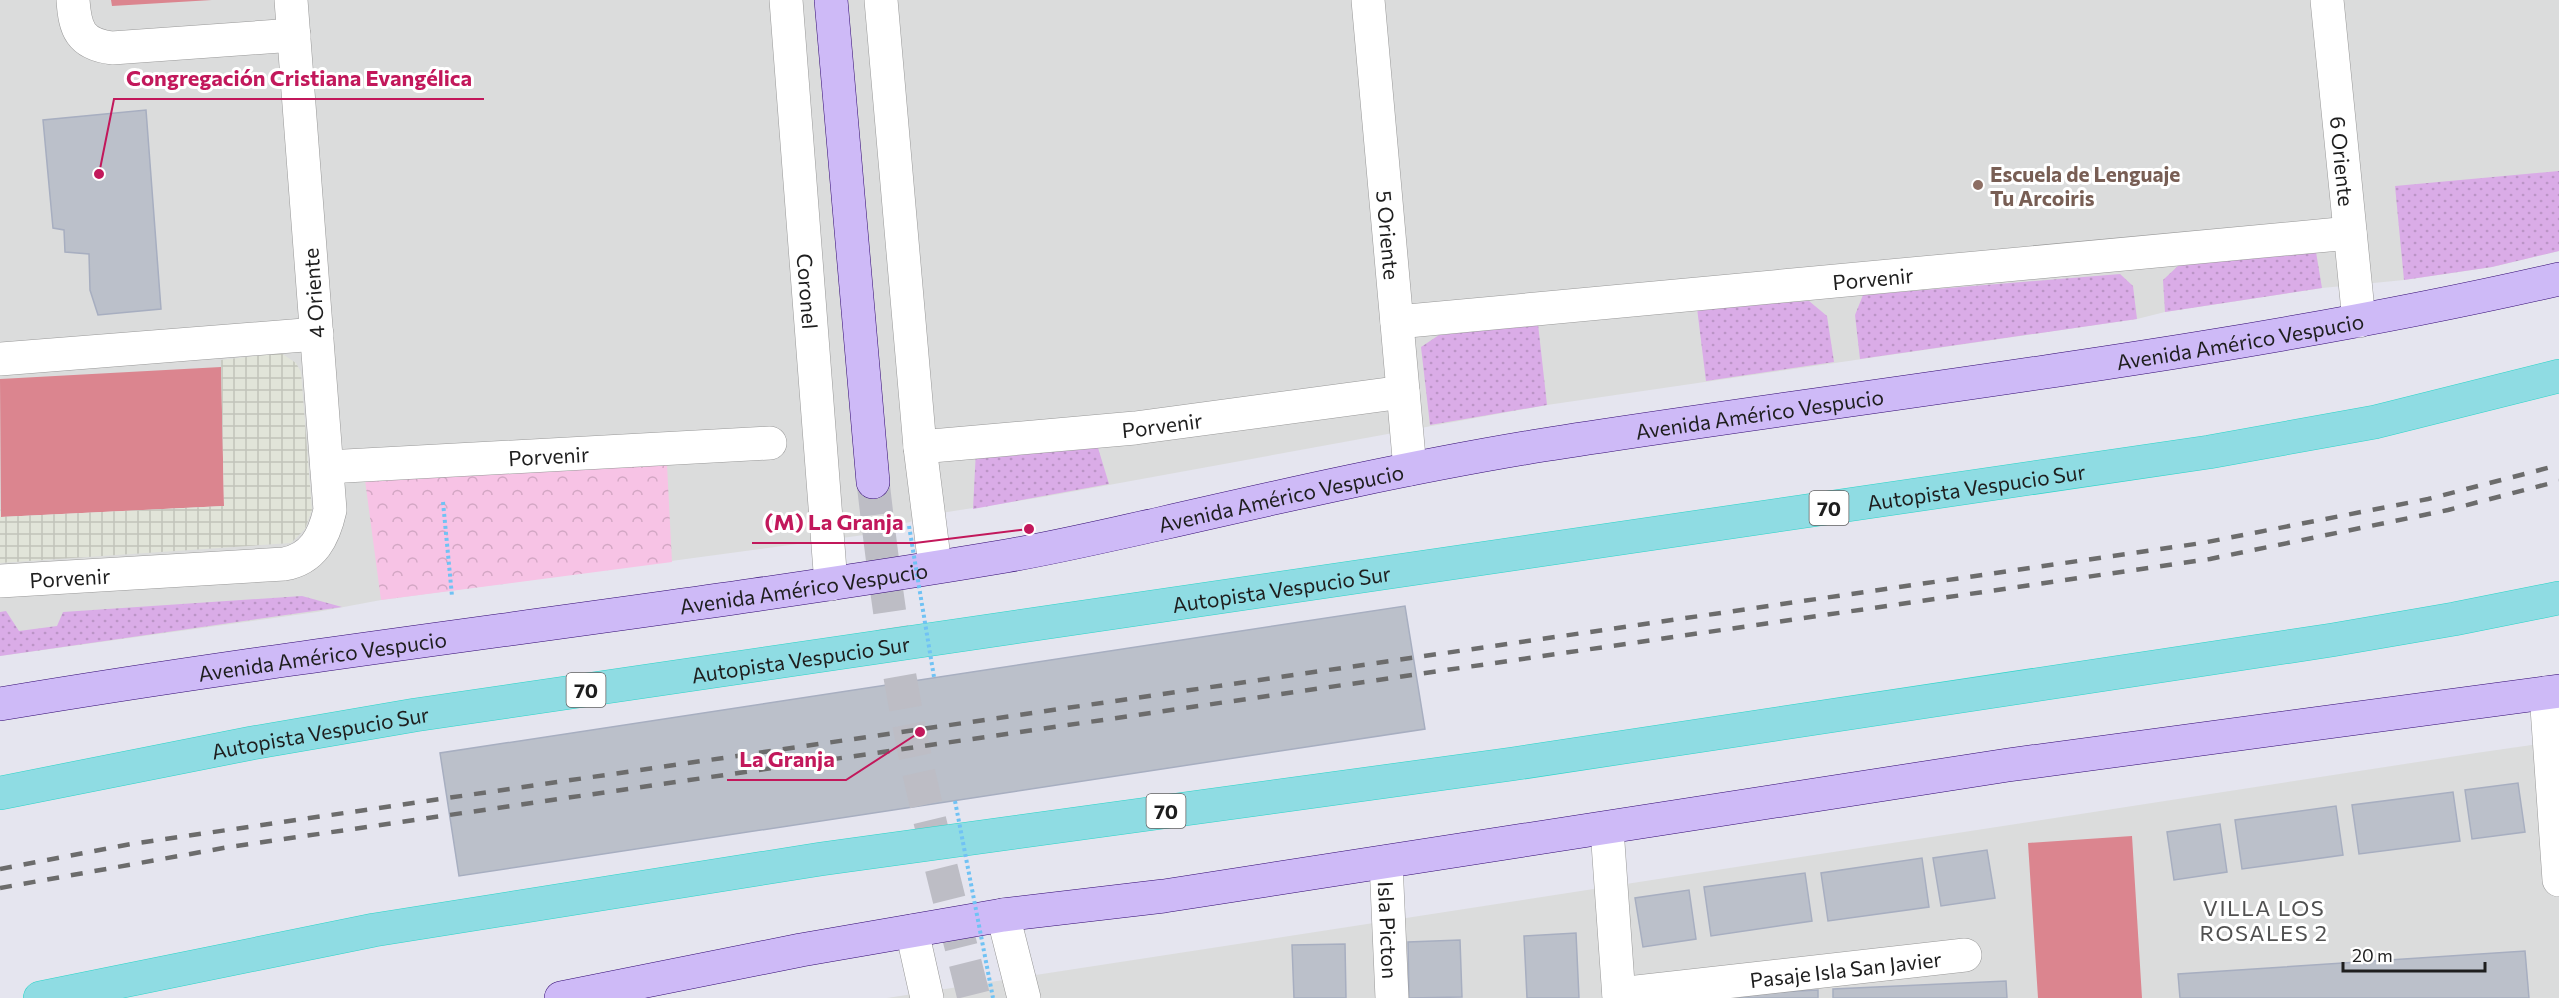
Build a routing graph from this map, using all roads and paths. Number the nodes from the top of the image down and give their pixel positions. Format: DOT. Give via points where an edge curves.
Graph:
graph roads {
  1 [pos="73,0"];
  2 [pos="291,0"];
  3 [pos="786,0"];
  4 [pos="831,0"];
  5 [pos="881,0"];
  6 [pos="1368,0"];
  7 [pos="2328,0"];
  8 [pos="294,35"];
  9 [pos="2350,233"];
  10 [pos="2559,279"];
  11 [pos="2359,321"];
  12 [pos="1397,322"];
  13 [pos="316,334"];
  14 [pos="2559,354"];
  15 [pos="0,359"];
  16 [pos="2559,376"];
  17 [pos="1403,392"];
  18 [pos="2480,397"];
  19 [pos="770,442"];
  20 [pos="920,447"];
  21 [pos="440,461"];
  22 [pos="327,467"];
  23 [pos="1410,469"];
  24 [pos="873,482"];
  25 [pos="909,526"];
  26 [pos="314,547"];
  27 [pos="935,566"];
  28 [pos="0,581"];
  29 [pos="831,584"];
  30 [pos="452,597"];
  31 [pos="2559,598"];
  32 [pos="934,677"];
  33 [pos="2552,692"];
  34 [pos="0,704"];
  35 [pos="0,793"];
  36 [pos="956,801"];
  37 [pos="1607,829"];
  38 [pos="1386,862"];
  39 [pos="2559,880"];
  40 [pos="1003,915"];
  41 [pos="912,931"];
  42 [pos="1965,955"];
  43 [pos="207,963"];
  44 [pos="1619,996"];
  45 [pos="40,998"];
  46 [pos="118,998"];
  47 [pos="561,998"];
  48 [pos="927,998"];
  49 [pos="993,998"];
  50 [pos="1024,998"];
  51 [pos="1392,998"];
  1 -- 8 [label="street" via="77,29 86,40 99,46"];
  2 -- 8 [label="street, 4 Oriente"];
  3 -- 29 [label="street, Coronel"];
  4 -- 24 [label="main road"];
  5 -- 20 [label="street"];
  6 -- 12 [label="street, 5 Oriente"];
  7 -- 9 [label="street, 6 Oriente"];
  8 -- 13 [label="street, 4 Oriente"];
  9 -- 11 [label="street, 6 Oriente"];
  9 -- 12 [label="street, Porvenir"];
  10 -- 11 [label="main road, Avenida Américo Vespucio"];
  11 -- 23 [label="main road, Avenida Américo Vespucio" via="1695,421"];
  12 -- 17 [label="street, 5 Oriente"];
  13 -- 15 [label="street"];
  13 -- 22 [label="street, 4 Oriente"];
  14 -- 18 [label="highway"];
  16 -- 18 [label="highway, Autopista Vespucio Sur / 70"];
  17 -- 20 [label="street, Porvenir" via="1135,428"];
  17 -- 23 [label="street, 5 Oriente"];
  18 -- 35 [label="highway, Autopista Vespucio Sur / 70" via="2375,422 2209,452 415,715"];
  19 -- 21 [label="street, Porvenir"];
  20 -- 27 [label="street"];
  21 -- 22 [label="street, Porvenir"];
  21 -- 30 [label="path"];
  22 -- 26 [label="street, 4 Oriente" via="330,510"];
  23 -- 27 [label="main road, Avenida Américo Vespucio" via="1078,543"];
  25 -- 32 [label="path, bridge"];
  26 -- 28 [label="street, Porvenir" via="299,562 284,564"];
  27 -- 29 [label="main road, Avenida Américo Vespucio"];
  29 -- 34 [label="main road, Avenida Américo Vespucio"];
  31 -- 43 [label="highway, 70" via="2332,640 1512,764 809,861 374,930"];
  33 -- 37 [label="main road" via="2008,765"];
  33 -- 39 [label="street"];
  36 -- 49 [label="path, bridge"];
  37 -- 38 [label="main road"];
  37 -- 44 [label="street, Pasaje Isla San Javier"];
  38 -- 40 [label="main road" via="1164,896"];
  38 -- 51 [label="street, Isla Picton"];
  40 -- 41 [label="main road"];
  40 -- 50 [label="street"];
  41 -- 47 [label="main road"];
  41 -- 48 [label="street"];
  42 -- 44 [label="street, Pasaje Isla San Javier"];
  43 -- 45 [label="highway, 70"];
  43 -- 46 [label="highway"];
}
